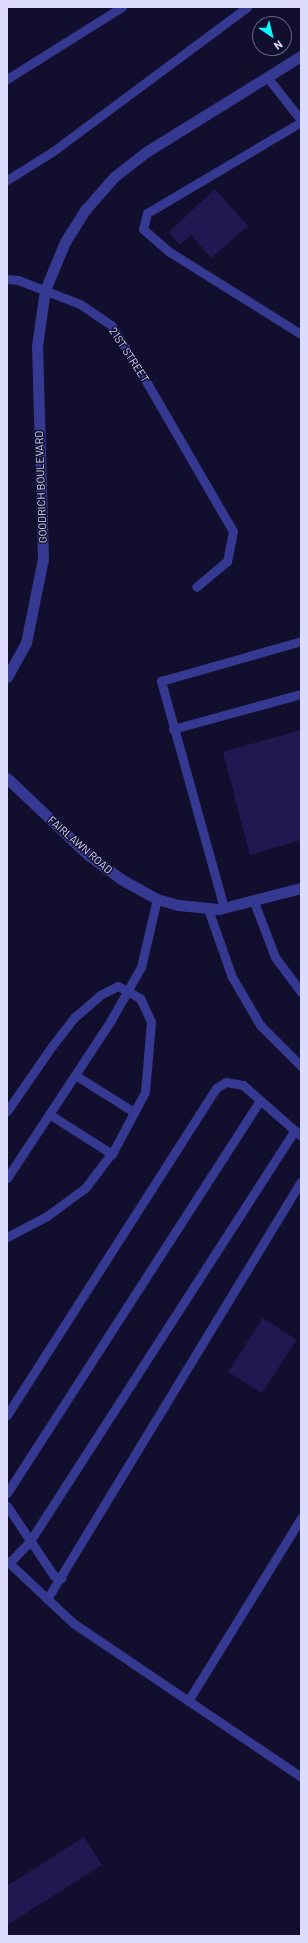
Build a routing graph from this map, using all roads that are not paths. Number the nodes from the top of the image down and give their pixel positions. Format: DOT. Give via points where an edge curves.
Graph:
graph roads {
  1 [pos="122,7"];
  2 [pos="247,7"];
  3 [pos="301,56"];
  4 [pos="267,77"];
  5 [pos="7,79"];
  6 [pos="301,121"];
  7 [pos="7,180"];
  8 [pos="7,279"];
  9 [pos="45,290"];
  10 [pos="301,334"];
  11 [pos="196,587"];
  12 [pos="301,640"];
  13 [pos="7,677"];
  14 [pos="301,694"];
  15 [pos="173,729"];
  16 [pos="7,778"];
  17 [pos="301,888"];
  18 [pos="157,899"];
  19 [pos="254,902"];
  20 [pos="224,908"];
  21 [pos="208,909"];
  22 [pos="128,989"];
  23 [pos="301,992"];
  24 [pos="301,1066"];
  25 [pos="75,1075"];
  26 [pos="260,1100"];
  27 [pos="7,1111"];
  28 [pos="134,1112"];
  29 [pos="49,1114"];
  30 [pos="298,1133"];
  31 [pos="112,1154"];
  32 [pos="7,1178"];
  33 [pos="301,1182"];
  34 [pos="7,1237"];
  35 [pos="7,1414"];
  36 [pos="7,1493"];
  37 [pos="7,1506"];
  38 [pos="301,1518"];
  39 [pos="30,1541"];
  40 [pos="8,1562"];
  41 [pos="62,1578"];
  42 [pos="47,1599"];
  43 [pos="188,1701"];
  44 [pos="301,1777"];
  1 -- 5 [label="lane"];
  2 -- 7 [label="lane" via="52,152"];
  3 -- 4 [label="street"];
  4 -- 6 [label="lane"];
  4 -- 9 [label="street" via="146,152 114,177 86,209 65,242"];
  6 -- 10 [label="lane" via="147,214 143,229 168,251"];
  8 -- 9 [label="lane, 21ST STREET"];
  9 -- 11 [label="lane, 21ST STREET" via="80,304 111,325 233,531 227,561"];
  9 -- 13 [label="street, GOODRICH BOULEVARD" via="37,346 43,559 26,643"];
  12 -- 15 [label="lane" via="161,681"];
  14 -- 15 [label="lane"];
  15 -- 20 [label="lane"];
  16 -- 18 [label="street, FAIRLAWN ROAD" via="87,854 121,879"];
  17 -- 19 [label="street, FAIRLAWN ROAD"];
  18 -- 21 [label="street, FAIRLAWN ROAD"];
  18 -- 22 [label="lane" via="140,967"];
  19 -- 20 [label="street, FAIRLAWN ROAD"];
  19 -- 23 [label="lane" via="275,958"];
  20 -- 21 [label="street, FAIRLAWN ROAD"];
  21 -- 24 [label="lane" via="232,977 260,1025"];
  22 -- 25 [label="lane"];
  22 -- 27 [label="lane" via="112,987 75,1017"];
  22 -- 28 [label="lane" via="140,998 150,1022 145,1092"];
  25 -- 28 [label="lane"];
  25 -- 29 [label="lane"];
  26 -- 30 [label="lane"];
  26 -- 35 [label="lane" via="235,1082 216,1088"];
  26 -- 36 [label="lane"];
  28 -- 31 [label="lane"];
  29 -- 31 [label="lane"];
  29 -- 32 [label="lane"];
  30 -- 39 [label="lane"];
  31 -- 34 [label="lane" via="85,1188 47,1216"];
  33 -- 41 [label="lane"];
  37 -- 39 [label="lane"];
  38 -- 43 [label="lane"];
  39 -- 40 [label="lane"];
  39 -- 41 [label="lane" via="54,1576"];
  40 -- 42 [label="lane"];
  41 -- 42 [label="lane"];
  42 -- 43 [label="lane" via="73,1622"];
  43 -- 44 [label="lane"];
}
